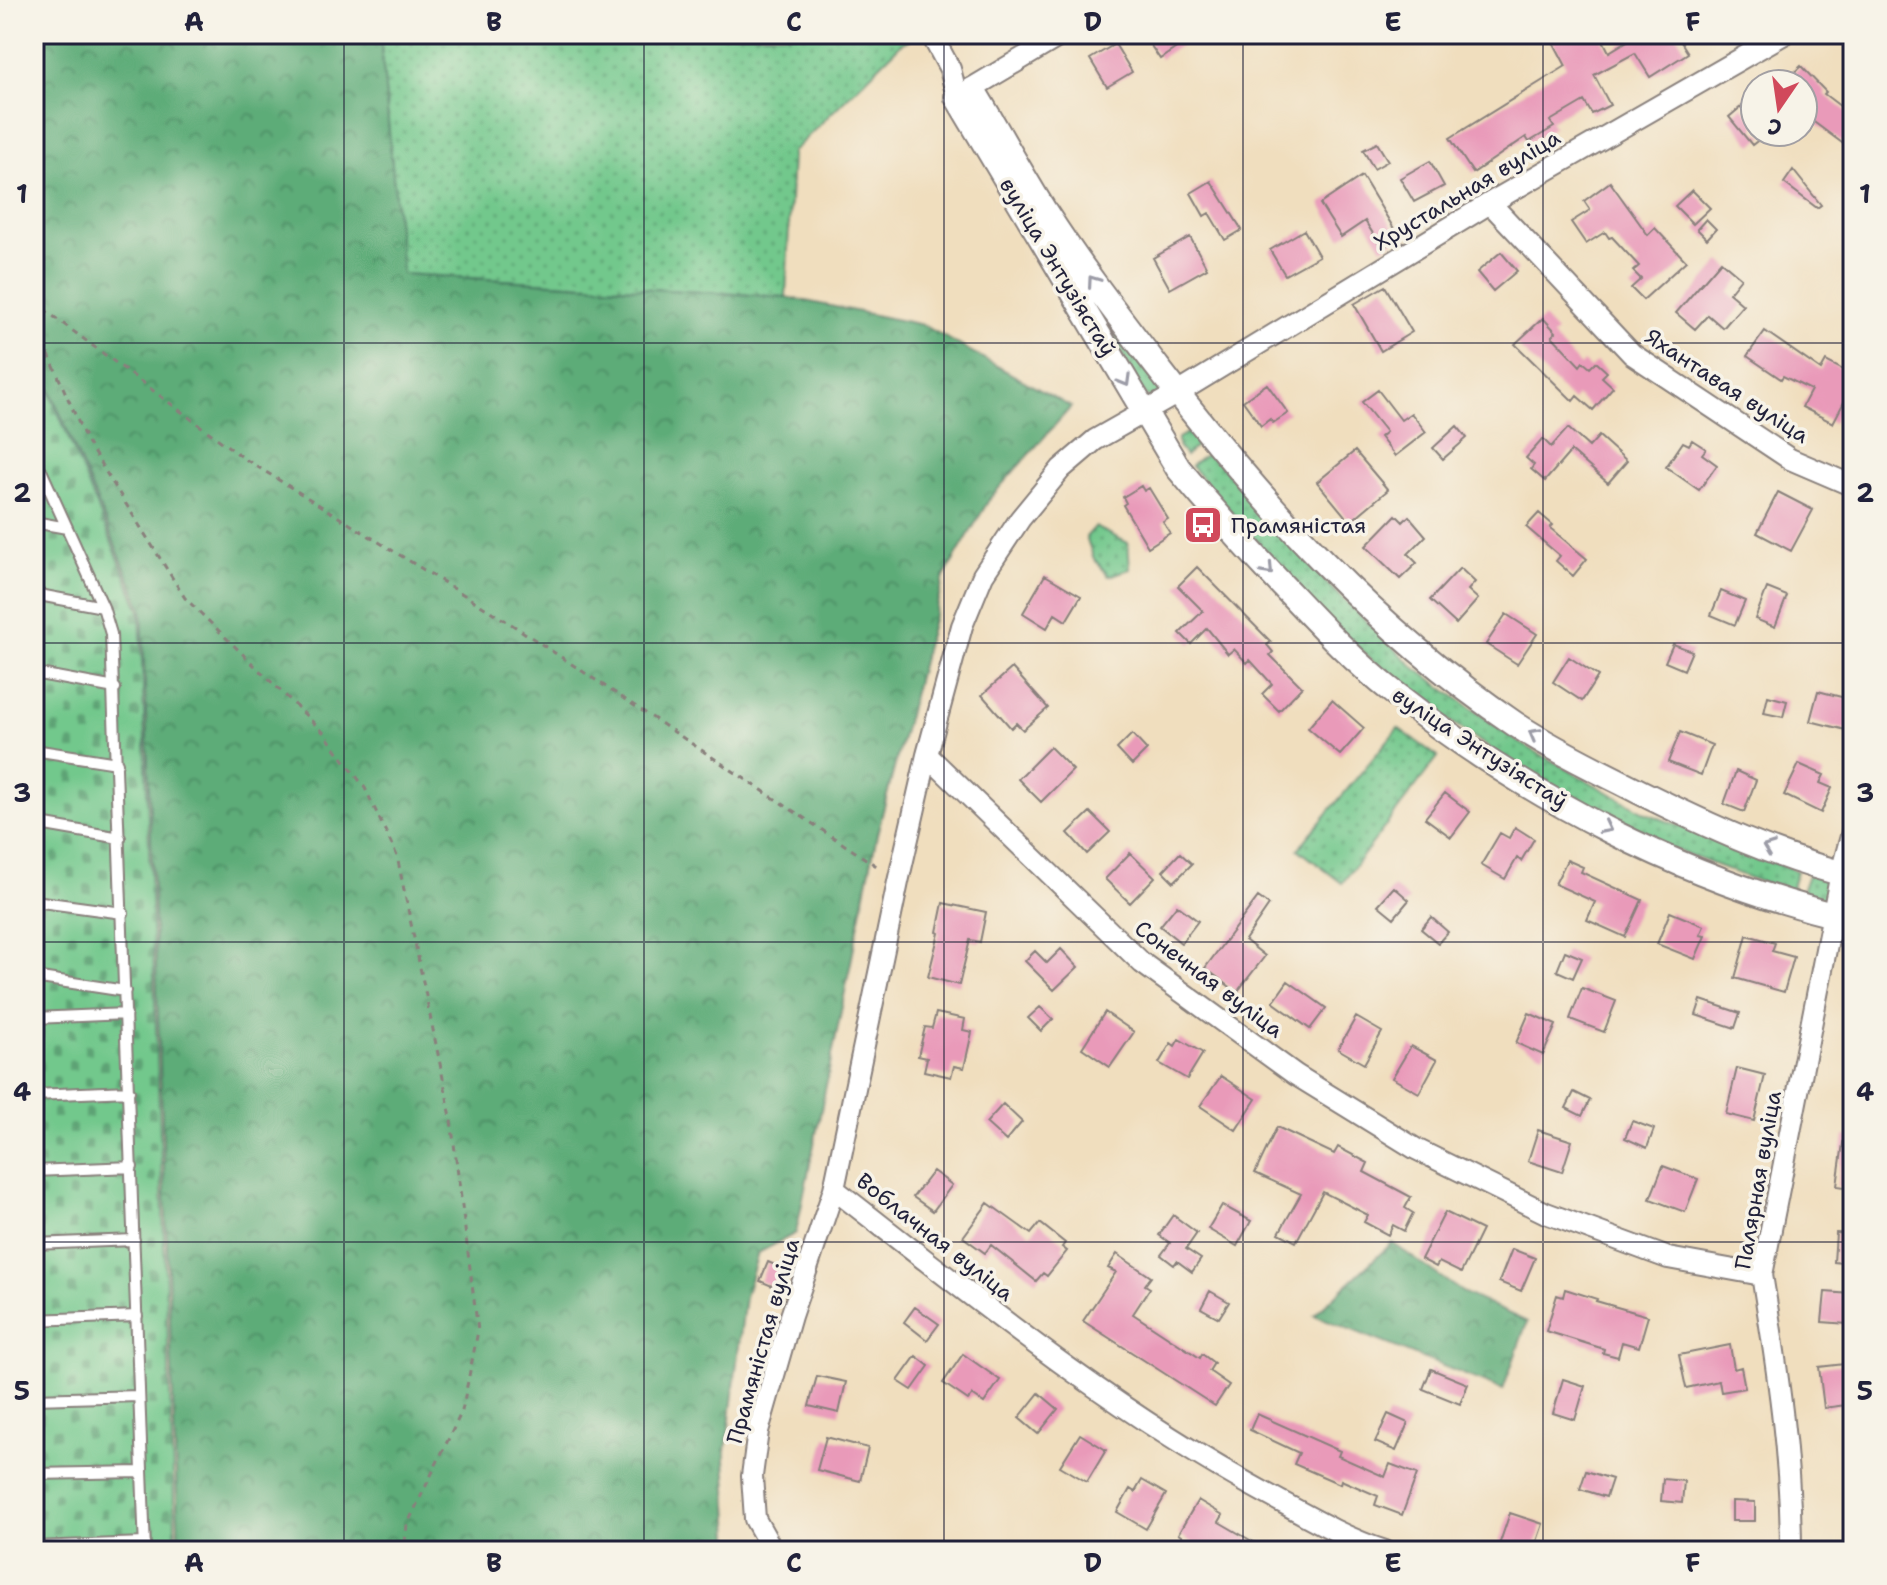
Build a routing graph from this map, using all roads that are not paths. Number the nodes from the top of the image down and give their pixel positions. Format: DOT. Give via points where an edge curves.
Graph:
graph roads {
  1 [pos="931,34"];
  2 [pos="1063,34"];
  3 [pos="1784,34"];
  4 [pos="965,94"];
  5 [pos="1490,203"];
  6 [pos="1178,393"];
  7 [pos="1144,413"];
  8 [pos="34,455"];
  9 [pos="1853,486"];
  10 [pos="34,522"];
  11 [pos="67,528"];
  12 [pos="34,594"];
  13 [pos="103,607"];
  14 [pos="34,673"];
  15 [pos="115,688"];
  16 [pos="34,750"];
  17 [pos="927,755"];
  18 [pos="117,763"];
  19 [pos="34,823"];
  20 [pos="1853,829"];
  21 [pos="120,838"];
  22 [pos="1847,874"];
  23 [pos="34,901"];
  24 [pos="123,913"];
  25 [pos="1843,918"];
  26 [pos="34,977"];
  27 [pos="125,991"];
  28 [pos="126,1014"];
  29 [pos="34,1018"];
  30 [pos="129,1091"];
  31 [pos="34,1095"];
  32 [pos="132,1167"];
  33 [pos="34,1171"];
  34 [pos="834,1189"];
  35 [pos="134,1240"];
  36 [pos="34,1244"];
  37 [pos="1762,1275"];
  38 [pos="137,1316"];
  39 [pos="34,1320"];
  40 [pos="139,1396"];
  41 [pos="34,1399"];
  42 [pos="142,1472"];
  43 [pos="34,1474"];
  44 [pos="34,1547"];
  45 [pos="145,1547"];
  46 [pos="773,1551"];
  47 [pos="1385,1551"];
  48 [pos="1791,1551"];
  1 -- 4 [label="street"];
  2 -- 4 [label="street"];
  3 -- 5 [label="street, Хрустальная вуліца"];
  6 -- 4 [label="street, вуліца Энтузіястаў, one-way" via="1108,302"];
  4 -- 7 [label="street, вуліца Энтузіястаў, one-way"];
  5 -- 6 [label="street, Хрустальная вуліца"];
  5 -- 9 [label="street, Яхантавая вуліца" via="1632,354 1790,459"];
  6 -- 7 [label="street, Хрустальная вуліца"];
  22 -- 6 [label="street, вуліца Энтузіястаў, one-way" via="1677,811 1518,725 1456,682 1289,527"];
  7 -- 17 [label="street" via="1095,440 1061,469 991,564 962,626"];
  7 -- 25 [label="street, вуліца Энтузіястаў, one-way" via="1178,468 1215,513 1392,692 1516,777 1601,826 1685,866"];
  8 -- 11 [label="lane"];
  10 -- 11 [label="lane"];
  11 -- 13 [label="lane"];
  12 -- 13 [label="lane"];
  13 -- 15 [label="lane"];
  14 -- 15 [label="lane"];
  15 -- 18 [label="lane"];
  16 -- 18 [label="lane"];
  17 -- 34 [label="street, Воблачная вуліца"];
  17 -- 37 [label="street, Сонечная вуліца" via="1142,963 1296,1075 1416,1149 1546,1213 1668,1258"];
  18 -- 21 [label="lane"];
  19 -- 21 [label="lane"];
  20 -- 22 [label="street, Палярная вуліца"];
  21 -- 24 [label="lane"];
  22 -- 25 [label="street, Палярная вуліца"];
  23 -- 24 [label="lane"];
  24 -- 27 [label="lane"];
  25 -- 37 [label="street, Палярная вуліца"];
  26 -- 27 [label="lane"];
  27 -- 28 [label="lane"];
  28 -- 29 [label="lane"];
  28 -- 30 [label="lane"];
  30 -- 31 [label="lane"];
  30 -- 32 [label="lane"];
  32 -- 33 [label="lane"];
  32 -- 35 [label="lane"];
  34 -- 46 [label="street, Прамяністая вуліца" via="758,1431 752,1476 755,1519"];
  34 -- 47 [label="street, Воблачная вуліца" via="1033,1343 1212,1464 1353,1541"];
  35 -- 36 [label="lane"];
  35 -- 38 [label="lane"];
  37 -- 48 [label="street, Палярная вуліца" via="1791,1507"];
  38 -- 39 [label="lane"];
  38 -- 40 [label="lane"];
  40 -- 41 [label="lane"];
  40 -- 42 [label="lane"];
  42 -- 43 [label="lane"];
  42 -- 45 [label="lane"];
  44 -- 45 [label="lane"];
}
